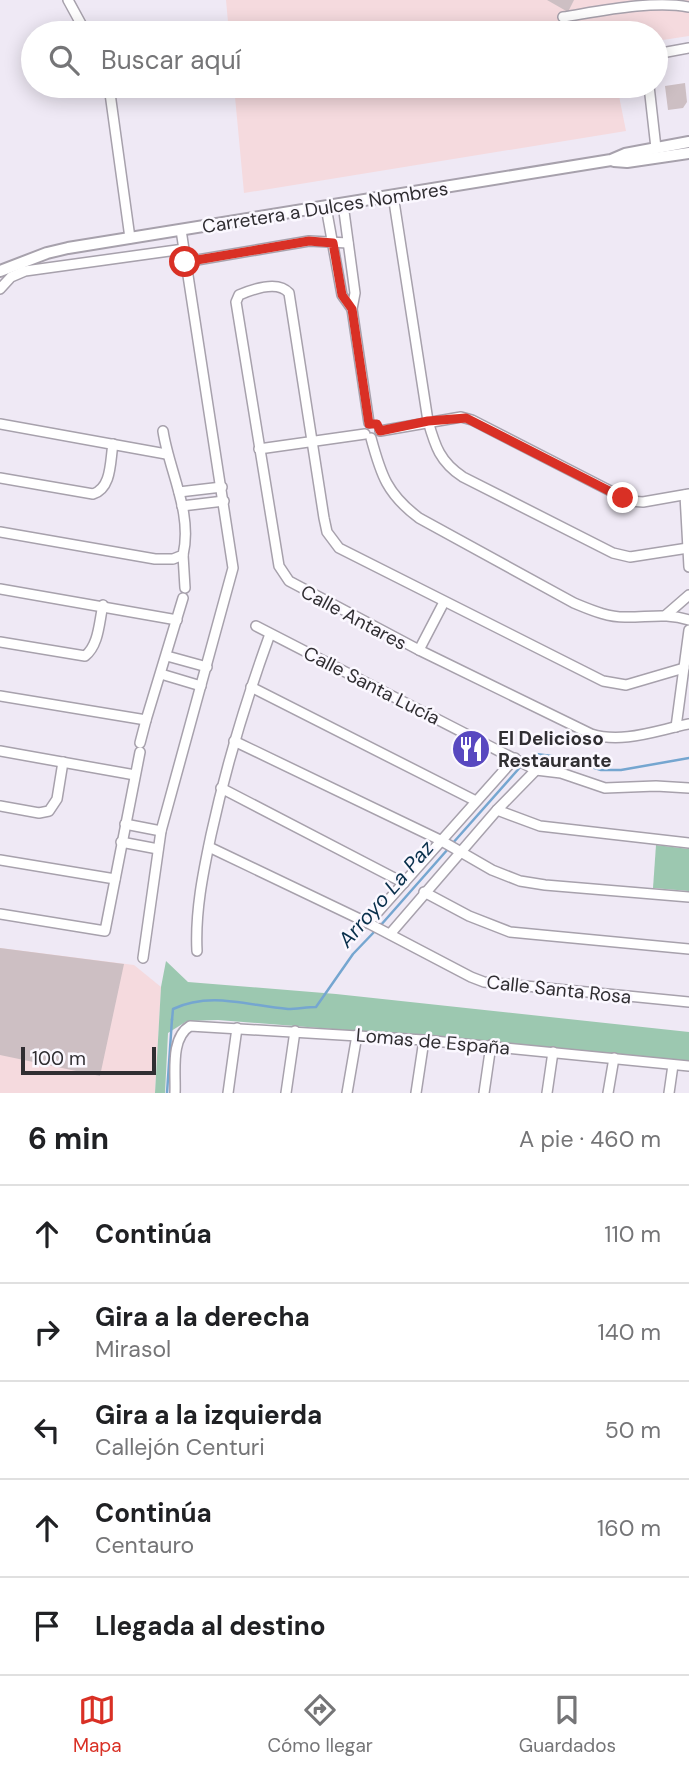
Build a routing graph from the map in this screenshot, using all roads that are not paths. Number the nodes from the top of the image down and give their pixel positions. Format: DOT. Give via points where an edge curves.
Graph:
graph roads {
  1 [pos="68,0"];
  2 [pos="689,7"];
  3 [pos="564,17"];
  4 [pos="79,21"];
  5 [pos="689,48"];
  6 [pos="668,52"];
  7 [pos="111,98"];
  8 [pos="650,98"];
  9 [pos="689,142"];
  10 [pos="656,148"];
  11 [pos="689,153"];
  12 [pos="611,160"];
  13 [pos="393,195"];
  14 [pos="343,204"];
  15 [pos="326,207"];
  16 [pos="181,230"];
  17 [pos="130,238"];
  18 [pos="333,243"];
  19 [pos="348,243"];
  20 [pos="184,249"];
  21 [pos="185,262"];
  22 [pos="0,271"];
  23 [pos="0,289"];
  24 [pos="352,309"];
  25 [pos="428,421"];
  26 [pos="0,424"];
  27 [pos="369,424"];
  28 [pos="163,431"];
  29 [pos="380,431"];
  30 [pos="368,436"];
  31 [pos="312,441"];
  32 [pos="113,444"];
  33 [pos="260,449"];
  34 [pos="166,454"];
  35 [pos="0,478"];
  36 [pos="222,487"];
  37 [pos="179,492"];
  38 [pos="687,494"];
  39 [pos="223,501"];
  40 [pos="183,506"];
  41 [pos="0,532"];
  42 [pos="688,548"];
  43 [pos="183,555"];
  44 [pos="689,567"];
  45 [pos="0,589"];
  46 [pos="689,595"];
  47 [pos="444,602"];
  48 [pos="103,605"];
  49 [pos="666,615"];
  50 [pos="177,620"];
  51 [pos="689,620"];
  52 [pos="256,626"];
  53 [pos="689,631"];
  54 [pos="270,634"];
  55 [pos="0,642"];
  56 [pos="419,650"];
  57 [pos="167,656"];
  58 [pos="207,667"];
  59 [pos="684,668"];
  60 [pos="161,674"];
  61 [pos="201,686"];
  62 [pos="251,687"];
  63 [pos="0,696"];
  64 [pos="146,720"];
  65 [pos="689,724"];
  66 [pos="676,727"];
  67 [pos="234,741"];
  68 [pos="0,751"];
  69 [pos="516,758"];
  70 [pos="63,762"];
  71 [pos="535,769"];
  72 [pos="135,775"];
  73 [pos="221,788"];
  74 [pos="689,788"];
  75 [pos="475,801"];
  76 [pos="0,806"];
  77 [pos="497,810"];
  78 [pos="124,824"];
  79 [pos="161,831"];
  80 [pos="442,841"];
  81 [pos="121,842"];
  82 [pos="689,843"];
  83 [pos="209,846"];
  84 [pos="158,849"];
  85 [pos="460,851"];
  86 [pos="0,860"];
  87 [pos="115,879"];
  88 [pos="404,883"];
  89 [pos="424,892"];
  90 [pos="689,897"];
  91 [pos="0,914"];
  92 [pos="371,925"];
  93 [pos="388,933"];
  94 [pos="689,949"];
  95 [pos="197,951"];
  96 [pos="143,958"];
  97 [pos="689,1002"];
  98 [pos="237,1028"];
  99 [pos="295,1031"];
  100 [pos="357,1035"];
  101 [pos="424,1040"];
  102 [pos="491,1045"];
  103 [pos="553,1052"];
  104 [pos="614,1058"];
  105 [pos="673,1065"];
  106 [pos="689,1066"];
  107 [pos="175,1093"];
  108 [pos="228,1093"];
  109 [pos="286,1093"];
  110 [pos="347,1093"];
  111 [pos="416,1093"];
  112 [pos="484,1093"];
  113 [pos="547,1093"];
  114 [pos="608,1093"];
  115 [pos="669,1093"];
  1 -- 4 [label="street"];
  2 -- 3 [label="street" via="658,2"];
  5 -- 6 [label="street"];
  7 -- 17 [label="street"];
  8 -- 10 [label="street"];
  9 -- 10 [label="main road, Carretera a Dulces Nombres"];
  10 -- 12 [label="main road, Carretera a Dulces Nombres"];
  11 -- 12 [label="main road, Carretera a Dulces Nombres"];
  12 -- 13 [label="main road, Carretera a Dulces Nombres"];
  13 -- 14 [label="main road, Carretera a Dulces Nombres"];
  13 -- 25 [label="street"];
  14 -- 15 [label="main road, Carretera a Dulces Nombres"];
  14 -- 19 [label="street"];
  15 -- 16 [label="main road, Carretera a Dulces Nombres"];
  15 -- 18 [label="street"];
  16 -- 17 [label="main road, Carretera a Dulces Nombres"];
  16 -- 20 [label="street"];
  17 -- 22 [label="main road, Carretera a Dulces Nombres" via="47,253"];
  18 -- 19 [label="street"];
  18 -- 21 [label="street" via="309,241"];
  18 -- 24 [label="street" via="342,295"];
  19 -- 24 [label="street" via="355,293"];
  20 -- 21 [label="street"];
  20 -- 23 [label="street" via="25,271"];
  21 -- 36 [label="street"];
  24 -- 27 [label="street"];
  25 -- 29 [label="street"];
  25 -- 38 [label="street" via="472,420 630,501"];
  25 -- 42 [label="street" via="435,447 450,468 613,554 630,557"];
  26 -- 32 [label="street"];
  27 -- 29 [label="street" via="377,424"];
  27 -- 30 [label="street"];
  28 -- 34 [label="street"];
  29 -- 30 [label="street" via="375,438"];
  30 -- 31 [label="street"];
  30 -- 49 [label="street" via="390,492 419,518 574,603 625,618"];
  31 -- 33 [label="street"];
  31 -- 33 [label="street, Calle Antares" via="289,293 275,286 237,298"];
  31 -- 47 [label="street" via="324,519 332,541"];
  32 -- 34 [label="street"];
  32 -- 35 [label="street" via="100,492"];
  33 -- 56 [label="street, Calle Antares" via="282,575"];
  34 -- 37 [label="street"];
  36 -- 37 [label="street"];
  36 -- 39 [label="street"];
  37 -- 40 [label="street"];
  38 -- 42 [label="street"];
  39 -- 40 [label="street"];
  39 -- 58 [label="street" via="233,568"];
  40 -- 43 [label="street"];
  41 -- 43 [label="street" via="163,560"];
  42 -- 44 [label="street"];
  43 -- 50 [label="street" via="184,593"];
  45 -- 48 [label="street"];
  46 -- 49 [label="street"];
  47 -- 56 [label="street"];
  47 -- 59 [label="street" via="603,681 626,685"];
  48 -- 50 [label="street"];
  48 -- 55 [label="street" via="93,647 85,656"];
  49 -- 51 [label="street"];
  50 -- 57 [label="street"];
  52 -- 54 [label="street, Calle Santa Lucía"];
  53 -- 59 [label="street"];
  54 -- 62 [label="street"];
  54 -- 69 [label="street, Calle Santa Lucía"];
  56 -- 66 [label="street, Calle Antares" via="604,738"];
  57 -- 58 [label="street"];
  57 -- 60 [label="street"];
  58 -- 61 [label="street"];
  59 -- 66 [label="street"];
  60 -- 61 [label="street"];
  60 -- 64 [label="street"];
  61 -- 79 [label="street"];
  62 -- 67 [label="street"];
  62 -- 75 [label="street"];
  63 -- 64 [label="street"];
  64 -- 72 [label="street"];
  65 -- 66 [label="street, Calle Antares"];
  67 -- 73 [label="street"];
  67 -- 80 [label="street"];
  68 -- 70 [label="street"];
  69 -- 71 [label="street, Calle Santa Lucía"];
  69 -- 75 [label="street"];
  70 -- 72 [label="street"];
  70 -- 76 [label="street" via="57,799 49,811"];
  71 -- 74 [label="street, Calle Santa Lucía" via="605,788"];
  71 -- 77 [label="street"];
  72 -- 78 [label="street"];
  73 -- 83 [label="street"];
  73 -- 88 [label="street"];
  75 -- 80 [label="street"];
  77 -- 82 [label="street" via="540,826"];
  77 -- 85 [label="street"];
  78 -- 79 [label="street"];
  78 -- 81 [label="street"];
  79 -- 84 [label="street"];
  80 -- 85 [label="street"];
  80 -- 88 [label="street"];
  81 -- 84 [label="street"];
  81 -- 87 [label="street"];
  83 -- 92 [label="street, Calle Santa Rosa"];
  83 -- 95 [label="street" via="199,898"];
  84 -- 96 [label="street"];
  85 -- 89 [label="street"];
  85 -- 90 [label="street" via="492,870 528,883"];
  86 -- 87 [label="street"];
  87 -- 91 [label="street" via="105,931"];
  88 -- 92 [label="street"];
  89 -- 93 [label="street"];
  89 -- 94 [label="street" via="469,916 520,934"];
  92 -- 93 [label="street, Calle Santa Rosa"];
  93 -- 97 [label="street, Calle Santa Rosa" via="484,982"];
  98 -- 99 [label="street, Lomas de España"];
  98 -- 107 [label="street, Lomas de España" via="190,1026 180,1035"];
  98 -- 108 [label="street"];
  99 -- 100 [label="street, Lomas de España"];
  99 -- 109 [label="street"];
  100 -- 101 [label="street, Lomas de España"];
  100 -- 110 [label="street"];
  101 -- 102 [label="street, Lomas de España"];
  101 -- 111 [label="street"];
  102 -- 103 [label="street, Lomas de España"];
  102 -- 112 [label="street"];
  103 -- 104 [label="street, Lomas de España"];
  103 -- 113 [label="street"];
  104 -- 105 [label="street, Lomas de España"];
  104 -- 114 [label="street"];
  105 -- 106 [label="street, Lomas de España"];
  105 -- 115 [label="street"];
}
